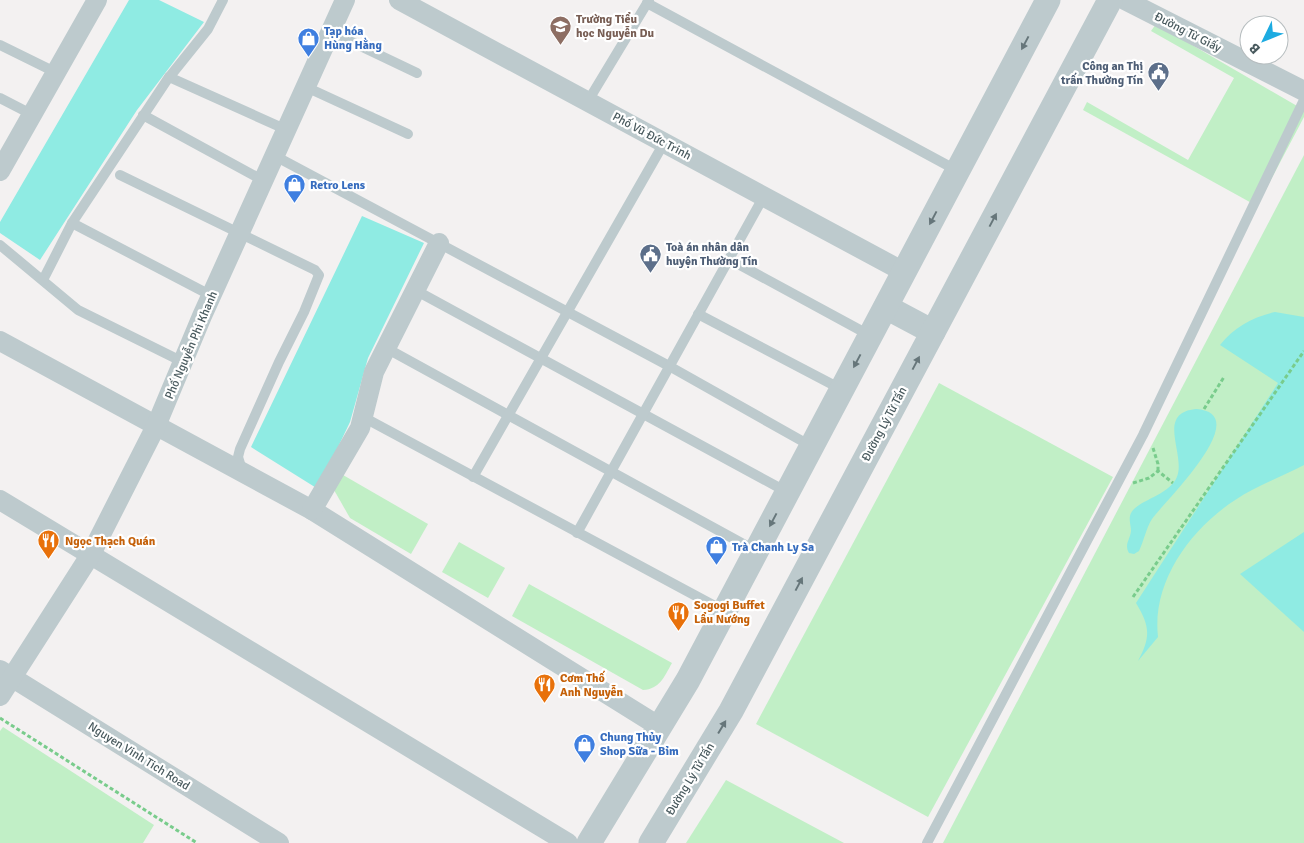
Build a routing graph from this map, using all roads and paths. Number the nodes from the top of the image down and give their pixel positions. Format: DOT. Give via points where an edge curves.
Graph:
graph roads {
  1 [pos="97,0"];
  2 [pos="223,0"];
  3 [pos="343,0"];
  4 [pos="400,0"];
  5 [pos="1048,0"];
  6 [pos="1110,0"];
  7 [pos="1125,0"];
  8 [pos="648,2"];
  9 [pos="331,32"];
  10 [pos="0,44"];
  11 [pos="55,72"];
  12 [pos="417,73"];
  13 [pos="169,77"];
  14 [pos="306,87"];
  15 [pos="1304,91"];
  16 [pos="0,98"];
  17 [pos="1304,100"];
  18 [pos="588,101"];
  19 [pos="31,114"];
  20 [pos="143,115"];
  21 [pos="287,130"];
  22 [pos="408,134"];
  23 [pos="664,142"];
  24 [pos="275,156"];
  25 [pos="2,161"];
  26 [pos="958,171"];
  27 [pos="120,175"];
  28 [pos="264,180"];
  29 [pos="764,196"];
  30 [pos="72,223"];
  31 [pos="240,234"];
  32 [pos="439,243"];
  33 [pos="0,245"];
  34 [pos="728,259"];
  35 [pos="904,272"];
  36 [pos="43,280"];
  37 [pos="415,290"];
  38 [pos="212,296"];
  39 [pos="886,307"];
  40 [pos="567,312"];
  41 [pos="698,314"];
  42 [pos="933,332"];
  43 [pos="871,336"];
  44 [pos="0,341"];
  45 [pos="386,348"];
  46 [pos="1304,351"];
  47 [pos="541,358"];
  48 [pos="184,362"];
  49 [pos="669,366"];
  50 [pos="1224,377"];
  51 [pos="842,390"];
  52 [pos="1204,409"];
  53 [pos="644,413"];
  54 [pos="508,415"];
  55 [pos="363,417"];
  56 [pos="156,426"];
  57 [pos="812,447"];
  58 [pos="612,471"];
  59 [pos="242,472"];
  60 [pos="473,476"];
  61 [pos="1118,481"];
  62 [pos="1173,483"];
  63 [pos="788,492"];
  64 [pos="0,500"];
  65 [pos="312,510"];
  66 [pos="577,533"];
  67 [pos="756,551"];
  68 [pos="91,554"];
  69 [pos="1133,597"];
  70 [pos="725,611"];
  71 [pos="6,673"];
  72 [pos="0,696"];
  73 [pos="0,718"];
  74 [pos="660,727"];
  75 [pos="198,843"];
  76 [pos="279,843"];
  77 [pos="568,843"];
  78 [pos="589,843"];
  79 [pos="650,843"];
  80 [pos="927,843"];
  1 -- 11 [label="street"];
  2 -- 13 [label="lane" via="208,29"];
  3 -- 9 [label="street, Phố Nguyễn Phi Khanh"];
  4 -- 18 [label="street, Phố Vũ Đức Trinh"];
  5 -- 26 [label="street, one-way"];
  42 -- 6 [label="street, Đường Lý Tử Tấn, one-way"];
  7 -- 15 [label="street, Đường Từ Giấy"];
  8 -- 18 [label="lane"];
  8 -- 26 [label="lane"];
  9 -- 12 [label="lane"];
  9 -- 14 [label="street, Phố Nguyễn Phi Khanh"];
  10 -- 11 [label="lane"];
  11 -- 19 [label="street"];
  13 -- 20 [label="lane"];
  13 -- 21 [label="lane"];
  14 -- 21 [label="street, Phố Nguyễn Phi Khanh"];
  14 -- 22 [label="lane"];
  16 -- 19 [label="lane"];
  17 -- 61 [label="lane"];
  18 -- 23 [label="street, Phố Vũ Đức Trinh"];
  19 -- 25 [label="street"];
  20 -- 28 [label="lane"];
  20 -- 30 [label="lane"];
  21 -- 24 [label="street, Phố Nguyễn Phi Khanh"];
  23 -- 29 [label="street, Phố Vũ Đức Trinh"];
  23 -- 40 [label="lane"];
  24 -- 28 [label="street, Phố Nguyễn Phi Khanh"];
  24 -- 32 [label="lane"];
  26 -- 35 [label="street, one-way"];
  27 -- 31 [label="lane"];
  28 -- 31 [label="street, Phố Nguyễn Phi Khanh"];
  29 -- 34 [label="lane"];
  29 -- 35 [label="street, Phố Vũ Đức Trinh"];
  30 -- 36 [label="lane"];
  30 -- 38 [label="lane"];
  31 -- 38 [label="street, Phố Nguyễn Phi Khanh"];
  31 -- 59 [label="lane" via="315,270 319,275 240,449 238,457"];
  32 -- 37 [label="street"];
  32 -- 40 [label="lane"];
  33 -- 36 [label="lane"];
  34 -- 41 [label="lane"];
  34 -- 43 [label="lane"];
  35 -- 39 [label="street"];
  36 -- 48 [label="lane" via="78,310"];
  37 -- 45 [label="street"];
  37 -- 47 [label="lane"];
  38 -- 48 [label="street, Phố Nguyễn Phi Khanh"];
  39 -- 42 [label="street"];
  39 -- 43 [label="street"];
  40 -- 47 [label="lane"];
  40 -- 49 [label="lane"];
  41 -- 49 [label="lane"];
  41 -- 51 [label="lane"];
  79 -- 42 [label="street, Đường Lý Tử Tấn, one-way" via="731,711"];
  43 -- 51 [label="street, one-way"];
  44 -- 56 [label="street"];
  45 -- 54 [label="lane"];
  45 -- 55 [label="street" via="374,372"];
  46 -- 69 [label="path"];
  47 -- 53 [label="lane"];
  47 -- 54 [label="lane"];
  48 -- 56 [label="street, Phố Nguyễn Phi Khanh"];
  49 -- 53 [label="lane"];
  49 -- 57 [label="lane"];
  50 -- 52 [label="path"];
  51 -- 57 [label="street"];
  53 -- 58 [label="lane"];
  53 -- 63 [label="lane"];
  54 -- 58 [label="lane"];
  54 -- 60 [label="lane"];
  55 -- 60 [label="lane"];
  55 -- 65 [label="street" via="360,428"];
  56 -- 59 [label="street"];
  56 -- 68 [label="street, Phố Nguyễn Phi Khanh"];
  57 -- 63 [label="street"];
  58 -- 66 [label="lane"];
  58 -- 67 [label="lane"];
  59 -- 65 [label="street"];
  60 -- 66 [label="lane"];
  61 -- 62 [label="path" via="1137,483 1158,471"];
  61 -- 80 [label="lane"];
  63 -- 67 [label="street, one-way"];
  64 -- 68 [label="street"];
  65 -- 74 [label="street"];
  66 -- 70 [label="lane"];
  67 -- 70 [label="street"];
  68 -- 71 [label="street, Phố Nguyễn Phi Khanh"];
  68 -- 77 [label="street"];
  70 -- 74 [label="street"];
  71 -- 72 [label="street, Phố Nguyễn Phi Khanh"];
  71 -- 76 [label="street, Nguyen Vinh Tich Road"];
  73 -- 75 [label="path"];
  74 -- 78 [label="street"];
}
